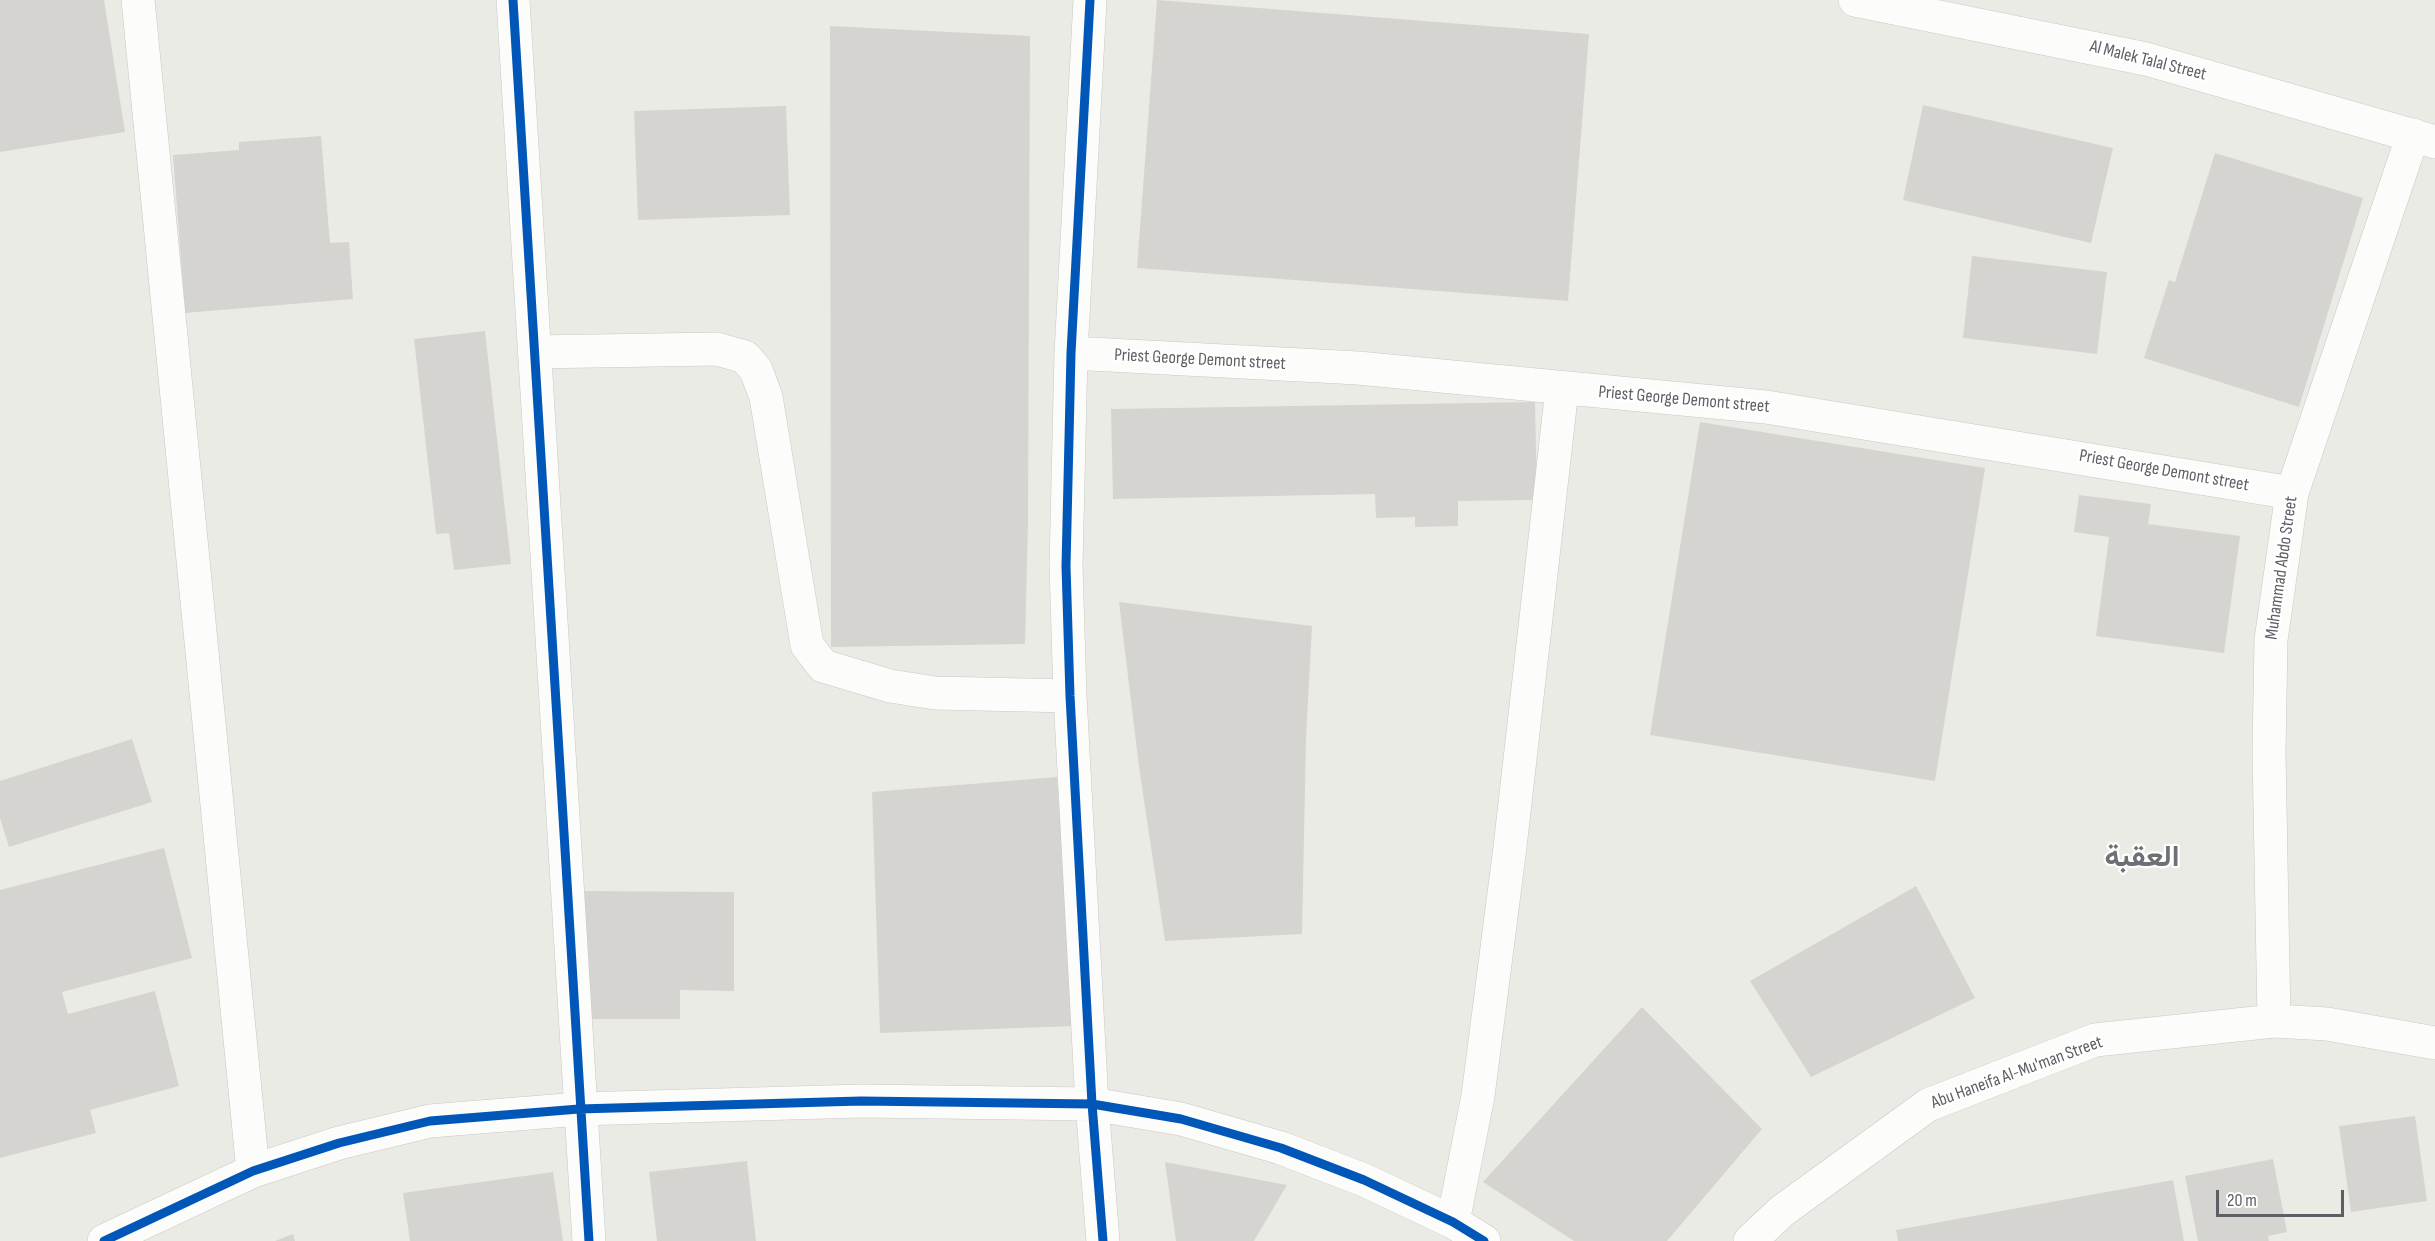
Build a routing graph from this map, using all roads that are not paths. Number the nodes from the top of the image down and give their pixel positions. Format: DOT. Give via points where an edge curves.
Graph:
graph roads {
  1 [pos="138,0"];
  2 [pos="513,0"];
  3 [pos="1090,0"];
  4 [pos="1855,0"];
  5 [pos="2424,139"];
  6 [pos="534,352"];
  7 [pos="1071,353"];
  8 [pos="1562,389"];
  9 [pos="2292,493"];
  10 [pos="1070,696"];
  11 [pos="2274,1021"];
  12 [pos="2434,1042"];
  13 [pos="1092,1104"];
  14 [pos="579,1109"];
  15 [pos="253,1170"];
  16 [pos="1453,1222"];
  17 [pos="104,1241"];
  18 [pos="590,1241"];
  19 [pos="1102,1241"];
  20 [pos="1484,1241"];
  21 [pos="1750,1241"];
  1 -- 15 [label="street"];
  2 -- 6 [label="street"];
  3 -- 7 [label="street"];
  4 -- 5 [label="street, Al Malek Talal Street" via="2146,59"];
  5 -- 9 [label="street, Muhammad Abdo Street"];
  6 -- 10 [label="street" via="717,349 745,357 756,370 766,397 807,645 823,666 890,686 935,693"];
  6 -- 14 [label="street"];
  7 -- 8 [label="street, Priest George Demont street" via="1358,368"];
  7 -- 10 [label="street" via="1066,566"];
  8 -- 9 [label="street, Priest George Demont street" via="1766,407"];
  8 -- 16 [label="street" via="1478,1096"];
  9 -- 11 [label="street, Muhammad Abdo Street" via="2271,640"];
  10 -- 13 [label="street"];
  11 -- 12 [label="street, Abu Haneifa Al-Mu'man Street" via="2327,1024"];
  11 -- 21 [label="street, Abu Haneifa Al-Mu'man Street" via="2095,1040 1928,1105 1782,1211"];
  13 -- 14 [label="street" via="861,1101"];
  13 -- 16 [label="street" via="1181,1119 1281,1148 1364,1180"];
  13 -- 19 [label="street"];
  14 -- 15 [label="street" via="430,1121 339,1143"];
  14 -- 18 [label="street"];
  15 -- 17 [label="street"];
  16 -- 20 [label="street"];
}
